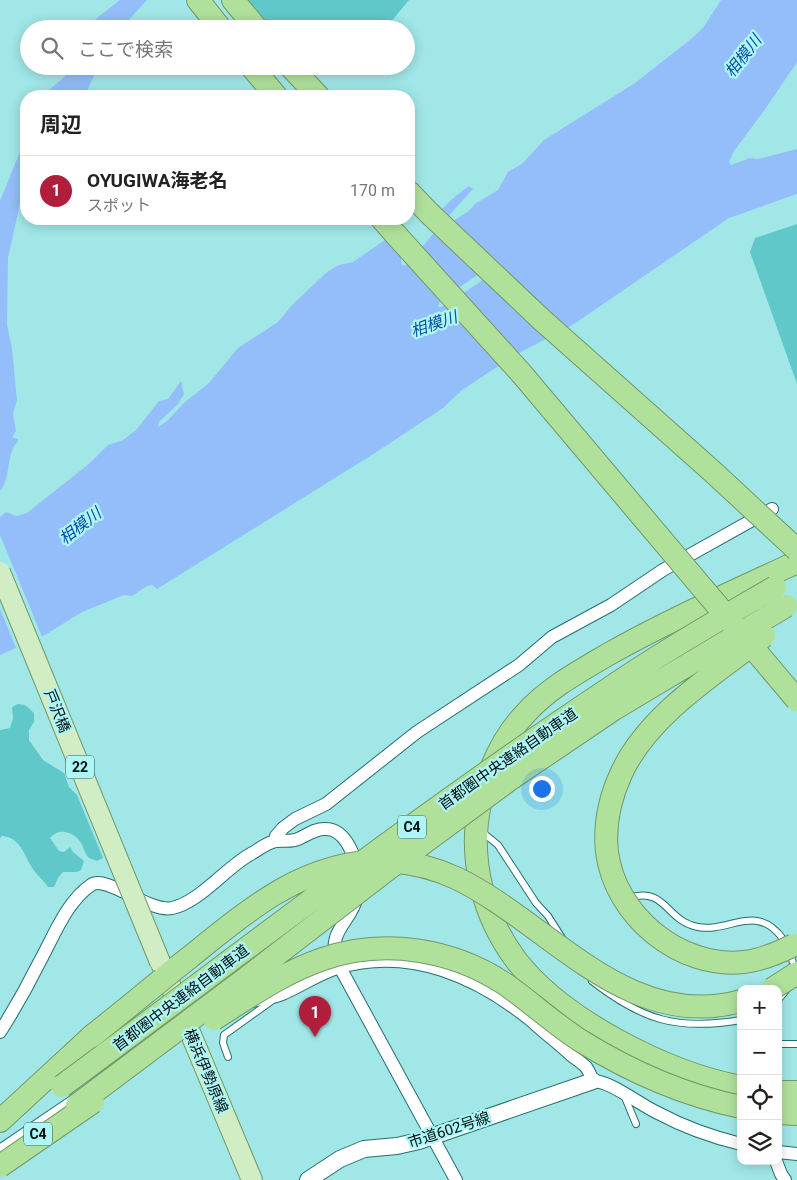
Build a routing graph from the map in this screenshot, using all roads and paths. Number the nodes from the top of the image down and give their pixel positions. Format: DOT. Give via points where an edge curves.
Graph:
graph roads {
  1 [pos="198,0"];
  2 [pos="233,0"];
  3 [pos="214,20"];
  4 [pos="250,20"];
  5 [pos="258,75"];
  6 [pos="298,75"];
  7 [pos="271,90"];
  8 [pos="312,90"];
  9 [pos="415,198"];
  10 [pos="387,225"];
  11 [pos="772,508"];
  12 [pos="797,550"];
  13 [pos="797,562"];
  14 [pos="0,572"];
  15 [pos="797,575"];
  16 [pos="797,600"];
  17 [pos="797,612"];
  18 [pos="797,700"];
  19 [pos="476,827"];
  20 [pos="276,841"];
  21 [pos="625,899"];
  22 [pos="797,943"];
  23 [pos="160,962"];
  24 [pos="341,968"];
  25 [pos="797,973"];
  26 [pos="778,985"];
  27 [pos="281,995"];
  28 [pos="782,995"];
  29 [pos="737,1002"];
  30 [pos="737,1020"];
  31 [pos="190,1031"];
  32 [pos="0,1032"];
  33 [pos="782,1044"];
  34 [pos="797,1044"];
  35 [pos="228,1057"];
  36 [pos="593,1081"];
  37 [pos="737,1086"];
  38 [pos="782,1092"];
  39 [pos="797,1092"];
  40 [pos="623,1094"];
  41 [pos="737,1106"];
  42 [pos="782,1113"];
  43 [pos="797,1114"];
  44 [pos="0,1121"];
  45 [pos="636,1124"];
  46 [pos="0,1132"];
  47 [pos="432,1136"];
  48 [pos="737,1143"];
  49 [pos="0,1151"];
  50 [pos="782,1152"];
  51 [pos="797,1154"];
  52 [pos="0,1164"];
  53 [pos="778,1165"];
  54 [pos="252,1180"];
  55 [pos="308,1180"];
  56 [pos="456,1180"];
  57 [pos="785,1180"];
  1 -- 3 [label="highway"];
  2 -- 4 [label="highway"];
  5 -- 7 [label="highway"];
  6 -- 8 [label="highway"];
  9 -- 12 [label="highway, bridge" via="542,320"];
  10 -- 18 [label="highway, bridge" via="521,372"];
  11 -- 20 [label="street" via="552,637 524,661 417,732 326,804 283,828"];
  13 -- 19 [label="highway, bridge" via="629,643 578,672 538,701 502,744 484,789"];
  14 -- 23 [label="main road, 戸沢橋 / 22, bridge"];
  15 -- 46 [label="highway, 首都圏中央連絡自動車道 / C4, bridge" via="605,691 500,762"];
  16 -- 52 [label="highway, 首都圏中央連絡自動車道 / C4, bridge" via="614,708 509,780"];
  17 -- 21 [label="highway, bridge" via="677,704 644,738 621,773 613,792 606,832 612,872"];
  19 -- 30 [label="lane" via="498,845 592,981 606,992 631,1008 668,1021 709,1024"];
  19 -- 37 [label="highway" via="477,865 487,906 506,945 530,976 568,1008 627,1046 693,1074"];
  20 -- 24 [label="street" via="292,841 326,828 340,834 349,846 360,872 360,888 355,905 334,941 335,955"];
  20 -- 32 [label="street" via="247,856 193,898 171,908 157,909 101,883 92,884 64,916"];
  21 -- 22 [label="highway, bridge" via="636,916 657,936 674,947 708,960 753,960"];
  21 -- 28 [label="lane" via="644,894 652,896 676,917 699,927 712,928 747,920 768,924 788,947 794,965 790,985"];
  23 -- 31 [label="main road, 横浜伊勢原線 / 22"];
  24 -- 27 [label="street"];
  24 -- 36 [label="street" via="375,962 403,962 432,966 461,976 522,1014 585,1067"];
  24 -- 47 [label="street"];
  25 -- 26 [label="highway, bridge"];
  27 -- 31 [label="street" via="254,1000"];
  27 -- 35 [label="lane" via="224,1035"];
  29 -- 44 [label="highway, bridge" via="709,1008 689,1008 652,1000 610,980 496,901 434,869 391,861 347,864 305,877 251,910 92,1036"];
  31 -- 49 [label="street" via="118,1072"];
  31 -- 54 [label="main road, 横浜伊勢原線 / 22"];
  33 -- 34 [label="lane"];
  36 -- 40 [label="street" via="602,1081"];
  36 -- 47 [label="street, 市道602号線"];
  38 -- 39 [label="highway"];
  40 -- 45 [label="lane"];
  40 -- 48 [label="street" via="676,1122"];
  41 -- 52 [label="highway, bridge" via="690,1094 616,1062 579,1040 504,984 462,962 416,950 370,949 324,958 286,975 173,1045"];
  42 -- 43 [label="highway"];
  47 -- 55 [label="street, 市道602号線" via="397,1146 364,1149 340,1159"];
  47 -- 56 [label="street"];
  50 -- 51 [label="street"];
  53 -- 57 [label="street"];
}
